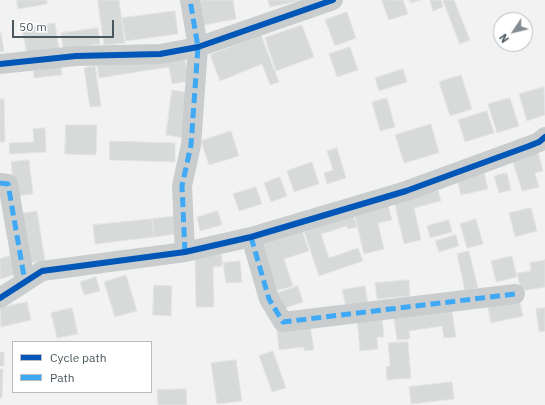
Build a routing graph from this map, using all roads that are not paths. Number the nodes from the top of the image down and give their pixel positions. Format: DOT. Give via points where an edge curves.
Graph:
graph roads {
  1 [pos="190,0"];
  2 [pos="333,0"];
  3 [pos="198,47"];
  4 [pos="0,64"];
  5 [pos="545,137"];
  6 [pos="0,183"];
  7 [pos="251,237"];
  8 [pos="185,252"];
  9 [pos="25,282"];
  10 [pos="515,294"];
  11 [pos="0,298"];
  1 -- 3 [label="street"];
  2 -- 3 [label="street"];
  3 -- 4 [label="street" via="160,54 76,56"];
  3 -- 8 [label="street" via="191,146 182,186"];
  5 -- 7 [label="street" via="534,144 406,191"];
  6 -- 9 [label="street" via="8,184"];
  7 -- 8 [label="street"];
  7 -- 10 [label="street" via="269,299 283,322"];
  8 -- 9 [label="street" via="42,271"];
  9 -- 11 [label="street"];
}
